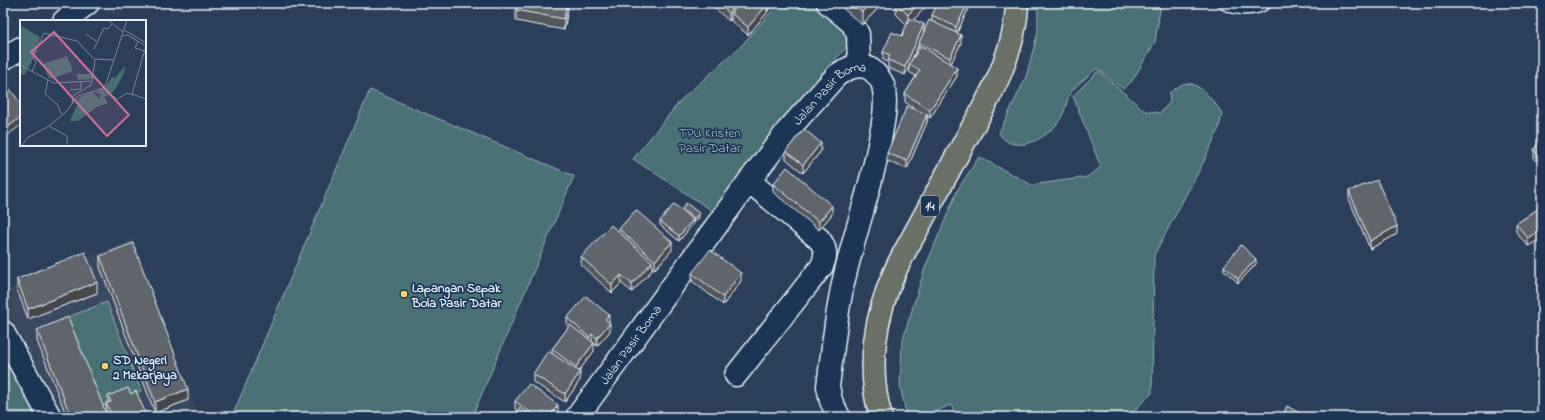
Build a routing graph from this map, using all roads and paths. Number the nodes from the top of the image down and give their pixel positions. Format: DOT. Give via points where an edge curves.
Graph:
graph roads {
  1 [pos="88,3"];
  2 [pos="828,3"];
  3 [pos="1017,3"];
  4 [pos="1224,3"];
  5 [pos="1265,3"];
  6 [pos="65,20"];
  7 [pos="20,49"];
  8 [pos="3,59"];
  9 [pos="859,66"];
  10 [pos="749,180"];
  11 [pos="3,332"];
  12 [pos="736,375"];
  13 [pos="50,417"];
  14 [pos="577,417"];
  15 [pos="839,417"];
  16 [pos="881,417"];
  1 -- 6 [label="street"];
  2 -- 9 [label="street" via="852,23 858,34"];
  3 -- 16 [label="highway, 14" via="1011,46 988,101 896,269 882,306 874,343 873,376"];
  4 -- 5 [label="lane" via="1254,9"];
  7 -- 8 [label="street"];
  9 -- 10 [label="street, Jalan Pasir Boma" via="846,68 837,75 788,130"];
  9 -- 15 [label="street, Jalan Pasir Boma" via="869,67 878,75 883,85 884,120 878,154 841,291 828,386 831,402"];
  10 -- 12 [label="street" via="819,239 826,252 822,266"];
  10 -- 14 [label="street, Jalan Pasir Boma"];
  11 -- 13 [label="street"];
}
